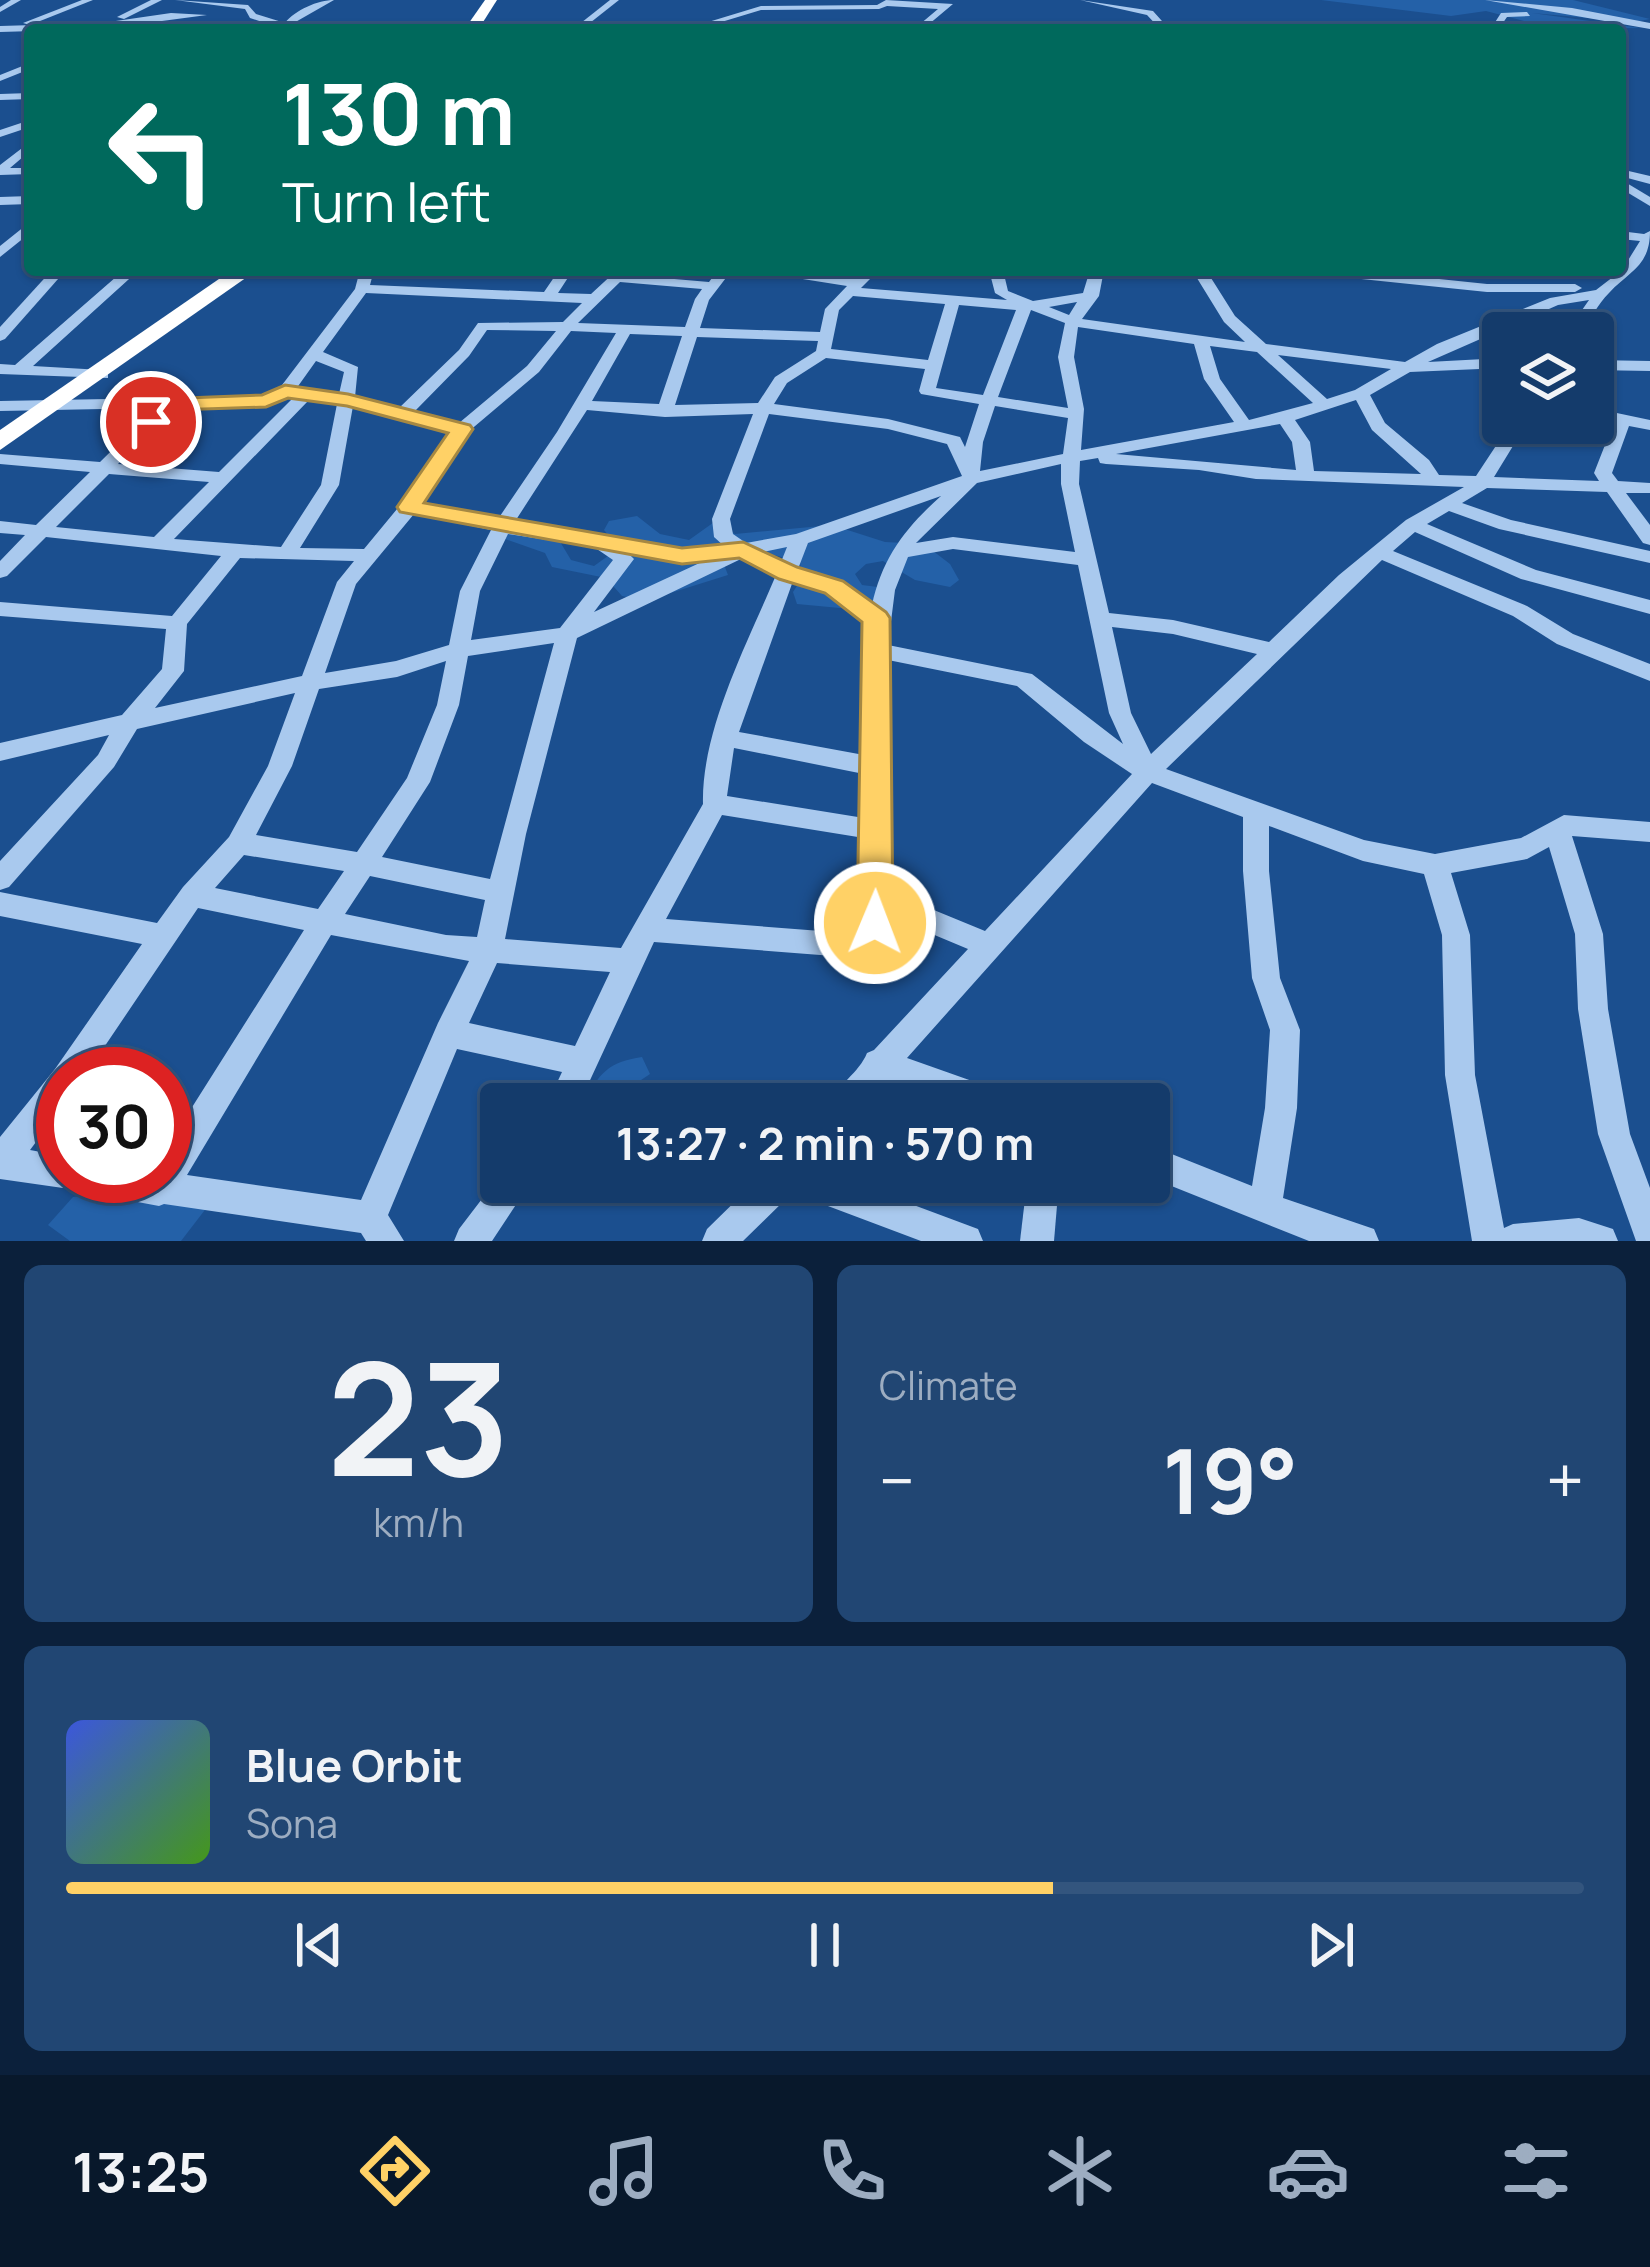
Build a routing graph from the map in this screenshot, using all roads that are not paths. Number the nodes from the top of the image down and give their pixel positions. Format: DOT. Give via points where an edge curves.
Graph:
graph roads {
  1 [pos="17,0"];
  2 [pos="89,0"];
  3 [pos="158,0"];
  4 [pos="178,0"];
  5 [pos="330,0"];
  6 [pos="615,0"];
  7 [pos="1084,0"];
  8 [pos="1490,0"];
  9 [pos="1572,0"];
  10 [pos="890,2"];
  11 [pos="949,4"];
  12 [pos="1556,7"];
  13 [pos="0,10"];
  14 [pos="258,13"];
  15 [pos="29,24"];
  16 [pos="107,24"];
  17 [pos="121,24"];
  18 [pos="277,24"];
  19 [pos="288,24"];
  20 [pos="584,24"];
  21 [pos="726,24"];
  22 [pos="924,24"];
  23 [pos="1160,24"];
  24 [pos="1498,24"];
  25 [pos="24,26"];
  26 [pos="1650,26"];
  27 [pos="0,29"];
  28 [pos="16,29"];
  29 [pos="24,29"];
  30 [pos="0,68"];
  31 [pos="24,68"];
  32 [pos="15,72"];
  33 [pos="0,78"];
  34 [pos="24,150"];
  35 [pos="0,171"];
  36 [pos="24,231"];
  37 [pos="1650,237"];
  38 [pos="0,253"];
  39 [pos="1630,268"];
  40 [pos="1626,271"];
  41 [pos="1650,275"];
  42 [pos="54,276"];
  43 [pos="125,276"];
  44 [pos="238,276"];
  45 [pos="363,276"];
  46 [pos="562,276"];
  47 [pos="619,276"];
  48 [pos="636,276"];
  49 [pos="720,276"];
  50 [pos="800,276"];
  51 [pos="867,276"];
  52 [pos="998,276"];
  53 [pos="1095,276"];
  54 [pos="1203,276"];
  55 [pos="1374,276"];
  56 [pos="1621,276"];
  57 [pos="712,286"];
  58 [pos="857,288"];
  59 [pos="1603,291"];
  60 [pos="1093,296"];
  61 [pos="547,298"];
  62 [pos="33,299"];
  63 [pos="597,299"];
  64 [pos="953,300"];
  65 [pos="0,301"];
  66 [pos="1026,306"];
  67 [pos="1588,312"];
  68 [pos="1074,322"];
  69 [pos="569,324"];
  70 [pos="4,327"];
  71 [pos="626,328"];
  72 [pos="694,334"];
  73 [pos="1201,340"];
  74 [pos="824,345"];
  75 [pos="1258,348"];
  76 [pos="314,354"];
  77 [pos="1482,364"];
  78 [pos="934,365"];
  79 [pos="1614,365"];
  80 [pos="1650,366"];
  81 [pos="1409,368"];
  82 [pos="0,369"];
  83 [pos="20,370"];
  84 [pos="102,375"];
  85 [pos="1361,393"];
  86 [pos="294,394"];
  87 [pos="348,400"];
  88 [pos="985,401"];
  89 [pos="168,404"];
  90 [pos="57,405"];
  91 [pos="583,405"];
  92 [pos="1324,405"];
  93 [pos="0,406"];
  94 [pos="763,408"];
  95 [pos="665,412"];
  96 [pos="1076,414"];
  97 [pos="401,415"];
  98 [pos="1285,418"];
  99 [pos="1614,418"];
  100 [pos="1623,420"];
  101 [pos="1244,425"];
  102 [pos="1650,425"];
  103 [pos="462,429"];
  104 [pos="0,442"];
  105 [pos="1506,444"];
  106 [pos="1068,457"];
  107 [pos="0,459"];
  108 [pos="110,466"];
  109 [pos="1306,474"];
  110 [pos="222,478"];
  111 [pos="971,479"];
  112 [pos="1433,480"];
  113 [pos="1480,485"];
  114 [pos="1612,488"];
  115 [pos="1650,488"];
  116 [pos="1444,503"];
  117 [pos="409,507"];
  118 [pos="1640,513"];
  119 [pos="1413,524"];
  120 [pos="0,527"];
  121 [pos="502,527"];
  122 [pos="40,532"];
  123 [pos="800,539"];
  124 [pos="1650,539"];
  125 [pos="159,543"];
  126 [pos="236,550"];
  127 [pos="743,550"];
  128 [pos="287,551"];
  129 [pos="900,552"];
  130 [pos="1379,552"];
  131 [pos="368,555"];
  132 [pos="1650,556"];
  133 [pos="1086,560"];
  134 [pos="0,572"];
  135 [pos="788,573"];
  136 [pos="1650,607"];
  137 [pos="0,609"];
  138 [pos="876,618"];
  139 [pos="1100,620"];
  140 [pos="177,623"];
  141 [pos="567,634"];
  142 [pos="456,650"];
  143 [pos="876,650"];
  144 [pos="1274,650"];
  145 [pos="1650,673"];
  146 [pos="308,681"];
  147 [pos="127,725"];
  148 [pos="726,738"];
  149 [pos="0,752"];
  150 [pos="873,766"];
  151 [pos="1148,772"];
  152 [pos="715,804"];
  153 [pos="1256,814"];
  154 [pos="877,830"];
  155 [pos="1557,830"];
  156 [pos="1650,832"];
  157 [pos="238,844"];
  158 [pos="366,862"];
  159 [pos="1435,865"];
  160 [pos="0,879"];
  161 [pos="501,892"];
  162 [pos="192,895"];
  163 [pos="878,899"];
  164 [pos="0,904"];
  165 [pos="323,924"];
  166 [pos="648,930"];
  167 [pos="164,936"];
  168 [pos="988,945"];
  169 [pos="488,952"];
  170 [pos="629,961"];
  171 [pos="448,1033"];
  172 [pos="87,1047"];
  173 [pos="583,1062"];
  174 [pos="878,1063"];
  175 [pos="573,1083"];
  176 [pos="862,1083"];
  177 [pos="935,1083"];
  178 [pos="36,1116"];
  179 [pos="192,1136"];
  180 [pos="1,1162"];
  181 [pos="36,1168"];
  182 [pos="1170,1170"];
  183 [pos="192,1191"];
  184 [pos="499,1203"];
  185 [pos="758,1203"];
  186 [pos="864,1203"];
  187 [pos="1041,1203"];
  188 [pos="1264,1208"];
  189 [pos="379,1230"];
  190 [pos="1650,1234"];
  191 [pos="471,1241"];
  192 [pos="719,1241"];
  193 [pos="966,1241"];
  194 [pos="1037,1241"];
  195 [pos="1362,1241"];
  196 [pos="1489,1241"];
  197 [pos="1513,1241"];
  198 [pos="1600,1241"];
  1 -- 13 [label="street"];
  2 -- 15 [label="street"];
  3 -- 16 [label="street"];
  4 -- 14 [label="street"];
  5 -- 19 [label="street"];
  6 -- 20 [label="street"];
  7 -- 23 [label="street" via="1150,13"];
  8 -- 12 [label="street"];
  9 -- 12 [label="street"];
  10 -- 11 [label="street"];
  10 -- 21 [label="street" via="787,4 740,13"];
  11 -- 22 [label="street"];
  12 -- 24 [label="street" via="1504,15"];
  12 -- 26 [label="street"];
  14 -- 17 [label="street"];
  14 -- 18 [label="street"];
  25 -- 28 [label="street"];
  27 -- 28 [label="street"];
  28 -- 29 [label="street"];
  30 -- 32 [label="street"];
  31 -- 32 [label="street"];
  32 -- 33 [label="street"];
  34 -- 35 [label="street"];
  36 -- 38 [label="street"];
  37 -- 39 [label="street"];
  39 -- 40 [label="street"];
  39 -- 41 [label="street"];
  42 -- 62 [label="street"];
  43 -- 83 [label="street"];
  44 -- 84 [label="highway"];
  45 -- 61 [label="street"];
  45 -- 76 [label="street"];
  46 -- 61 [label="street"];
  47 -- 63 [label="street"];
  48 -- 57 [label="street"];
  49 -- 57 [label="street"];
  50 -- 58 [label="street"];
  51 -- 58 [label="street"];
  52 -- 66 [label="street" via="1003,293"];
  53 -- 60 [label="street"];
  54 -- 75 [label="street"];
  55 -- 59 [label="street"];
  56 -- 59 [label="street"];
  57 -- 72 [label="street"];
  58 -- 64 [label="street"];
  58 -- 74 [label="street" via="832,309"];
  59 -- 67 [label="street"];
  59 -- 81 [label="street" via="1555,301"];
  60 -- 66 [label="street"];
  60 -- 68 [label="street"];
  61 -- 63 [label="street"];
  62 -- 65 [label="street"];
  62 -- 70 [label="street"];
  63 -- 69 [label="street"];
  64 -- 66 [label="street"];
  64 -- 78 [label="street"];
  66 -- 68 [label="street"];
  66 -- 88 [label="street"];
  68 -- 73 [label="street"];
  68 -- 96 [label="street" via="1064,368"];
  69 -- 71 [label="street"];
  69 -- 97 [label="street" via="483,326"];
  69 -- 103 [label="street" via="532,369"];
  71 -- 72 [label="street"];
  71 -- 91 [label="street"];
  72 -- 74 [label="street"];
  72 -- 95 [label="street"];
  73 -- 75 [label="street"];
  73 -- 101 [label="street" via="1212,379"];
  74 -- 78 [label="street"];
  74 -- 94 [label="street" via="781,380"];
  75 -- 81 [label="street"];
  75 -- 92 [label="street"];
  76 -- 86 [label="street"];
  76 -- 87 [label="street" via="352,370"];
  77 -- 81 [label="street"];
  78 -- 88 [label="street" via="927,391"];
  79 -- 80 [label="street"];
  81 -- 85 [label="street"];
  82 -- 83 [label="street"];
  83 -- 84 [label="street"];
  84 -- 90 [label="highway"];
  85 -- 92 [label="street"];
  85 -- 112 [label="street" via="1378,426"];
  86 -- 87 [label="street"];
  86 -- 89 [label="street"];
  86 -- 110 [label="street"];
  87 -- 97 [label="street"];
  87 -- 128 [label="street" via="330,484"];
  88 -- 96 [label="street"];
  88 -- 111 [label="street" via="972,436"];
  89 -- 90 [label="street"];
  89 -- 108 [label="street"];
  90 -- 93 [label="street"];
  90 -- 104 [label="highway"];
  91 -- 95 [label="street"];
  91 -- 121 [label="street"];
  92 -- 98 [label="street"];
  94 -- 95 [label="street"];
  94 -- 111 [label="street" via="954,441"];
  94 -- 127 [label="street" via="721,519 724,537"];
  96 -- 106 [label="street"];
  97 -- 103 [label="street"];
  98 -- 101 [label="street"];
  98 -- 109 [label="street" via="1301,442"];
  99 -- 100 [label="street"];
  100 -- 102 [label="street"];
  100 -- 114 [label="street" via="1604,473"];
  101 -- 106 [label="street"];
  103 -- 117 [label="street"];
  105 -- 113 [label="street"];
  106 -- 109 [label="street"];
  106 -- 111 [label="street"];
  106 -- 133 [label="street"];
  107 -- 108 [label="street"];
  108 -- 110 [label="street"];
  108 -- 122 [label="street"];
  109 -- 112 [label="street"];
  110 -- 125 [label="street"];
  111 -- 123 [label="street"];
  111 -- 129 [label="street"];
  112 -- 113 [label="street"];
  113 -- 114 [label="street"];
  113 -- 116 [label="street"];
  114 -- 115 [label="street"];
  114 -- 118 [label="street"];
  116 -- 119 [label="street"];
  116 -- 132 [label="street"];
  117 -- 121 [label="street"];
  117 -- 131 [label="street"];
  118 -- 124 [label="street"];
  119 -- 130 [label="street"];
  119 -- 136 [label="street" via="1536,579"];
  120 -- 122 [label="street"];
  121 -- 127 [label="street" via="682,556"];
  121 -- 141 [label="street" via="600,542 624,559"];
  121 -- 142 [label="street" via="470,591"];
  122 -- 125 [label="street"];
  122 -- 134 [label="street"];
  123 -- 127 [label="street"];
  123 -- 135 [label="street"];
  125 -- 126 [label="street"];
  126 -- 128 [label="street"];
  126 -- 140 [label="street"];
  127 -- 135 [label="street"];
  127 -- 141 [label="street"];
  128 -- 131 [label="street"];
  129 -- 133 [label="street" via="953,543"];
  129 -- 138 [label="street"];
  130 -- 144 [label="street"];
  130 -- 145 [label="street"];
  131 -- 146 [label="street" via="346,582"];
  133 -- 139 [label="street"];
  135 -- 138 [label="street" via="834,587"];
  135 -- 148 [label="street"];
  137 -- 140 [label="street"];
  138 -- 143 [label="street"];
  139 -- 144 [label="street"];
  139 -- 151 [label="street" via="1120,712"];
  140 -- 147 [label="street" via="172,671"];
  141 -- 142 [label="street"];
  141 -- 161 [label="street"];
  142 -- 146 [label="street" via="398,669"];
  142 -- 158 [label="street" via="448,705 418,782"];
  143 -- 150 [label="street"];
  143 -- 151 [label="street" via="1024,680"];
  144 -- 151 [label="street"];
  146 -- 147 [label="street"];
  146 -- 157 [label="street" via="280,766"];
  147 -- 149 [label="street"];
  147 -- 160 [label="street" via="106,761"];
  148 -- 150 [label="street"];
  148 -- 152 [label="street" via="711,791"];
  150 -- 154 [label="street"];
  151 -- 153 [label="street"];
  151 -- 168 [label="street"];
  152 -- 154 [label="street"];
  152 -- 166 [label="street"];
  153 -- 159 [label="street"];
  153 -- 188 [label="street" via="1266,978 1285,1030"];
  154 -- 163 [label="street"];
  155 -- 156 [label="street"];
  155 -- 159 [label="street" via="1527,848"];
  155 -- 190 [label="street" via="1589,934 1615,1135"];
  157 -- 158 [label="street"];
  157 -- 162 [label="street"];
  158 -- 161 [label="street"];
  158 -- 165 [label="street"];
  159 -- 196 [label="street" via="1456,934 1460,1075"];
  161 -- 169 [label="street"];
  162 -- 165 [label="street"];
  162 -- 167 [label="street"];
  163 -- 166 [label="street" via="872,947"];
  163 -- 168 [label="street"];
  164 -- 167 [label="street"];
  165 -- 169 [label="street"];
  165 -- 179 [label="street"];
  166 -- 170 [label="street"];
  167 -- 172 [label="street"];
  168 -- 174 [label="street"];
  169 -- 170 [label="street"];
  169 -- 171 [label="street"];
  170 -- 173 [label="street"];
  171 -- 173 [label="street"];
  171 -- 189 [label="street"];
  173 -- 175 [label="street"];
  174 -- 176 [label="street"];
  174 -- 177 [label="street"];
  178 -- 180 [label="street"];
  180 -- 181 [label="street"];
  182 -- 188 [label="street"];
  183 -- 189 [label="street"];
  184 -- 191 [label="street"];
  185 -- 192 [label="street"];
  186 -- 193 [label="street"];
  187 -- 194 [label="street"];
  188 -- 195 [label="street"];
  197 -- 198 [label="street" via="1579,1234"];
}
